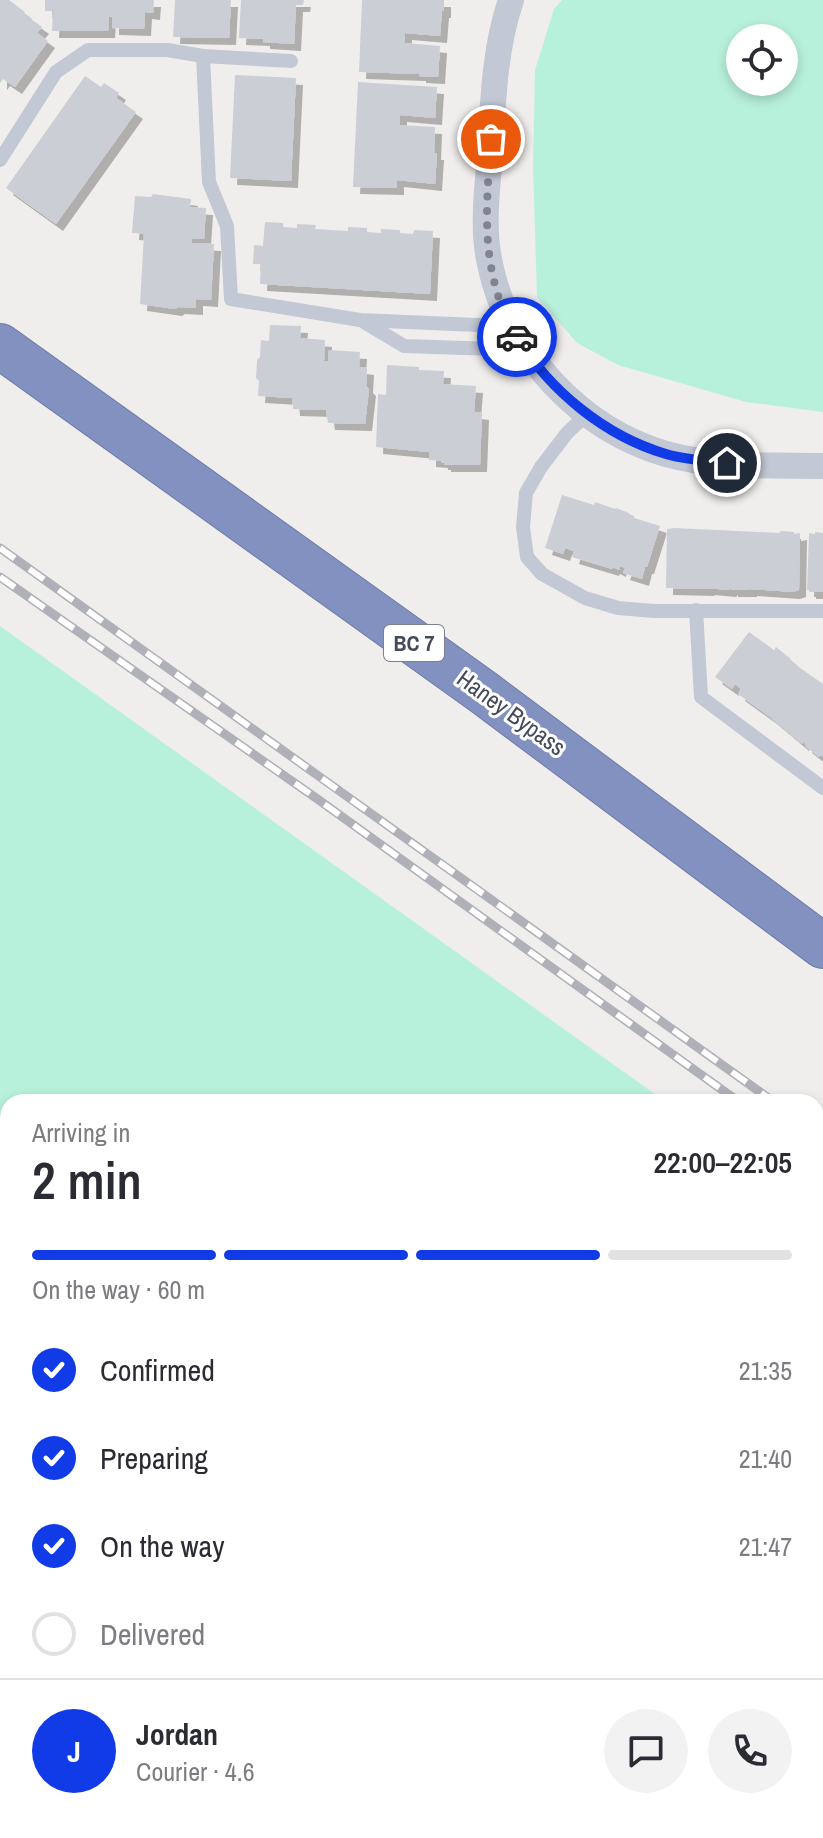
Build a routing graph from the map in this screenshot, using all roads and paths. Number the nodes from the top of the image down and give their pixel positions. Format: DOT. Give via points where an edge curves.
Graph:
graph roads {
  1 [pos="511,0"];
  2 [pos="203,56"];
  3 [pos="291,61"];
  4 [pos="0,160"];
  5 [pos="360,320"];
  6 [pos="510,324"];
  7 [pos="0,346"];
  8 [pos="526,350"];
  9 [pos="587,414"];
  10 [pos="823,466"];
  11 [pos="696,610"];
  12 [pos="823,611"];
  13 [pos="823,788"];
  14 [pos="823,946"];
  1 -- 6 [label="street" via="496,60 486,227 489,261"];
  2 -- 3 [label="lane"];
  2 -- 4 [label="lane" via="167,50 88,50 56,72"];
  2 -- 5 [label="lane" via="209,182 227,226 231,299"];
  5 -- 6 [label="lane"];
  5 -- 8 [label="lane" via="404,346"];
  6 -- 8 [label="street"];
  7 -- 14 [label="highway, Haney Bypass / BC 7" via="483,692"];
  8 -- 9 [label="street"];
  9 -- 10 [label="street" via="666,454 727,463"];
  9 -- 11 [label="lane" via="541,467 526,493 527,557 542,574 585,598 618,608"];
  11 -- 12 [label="lane"];
  11 -- 13 [label="lane" via="701,697"];
}
